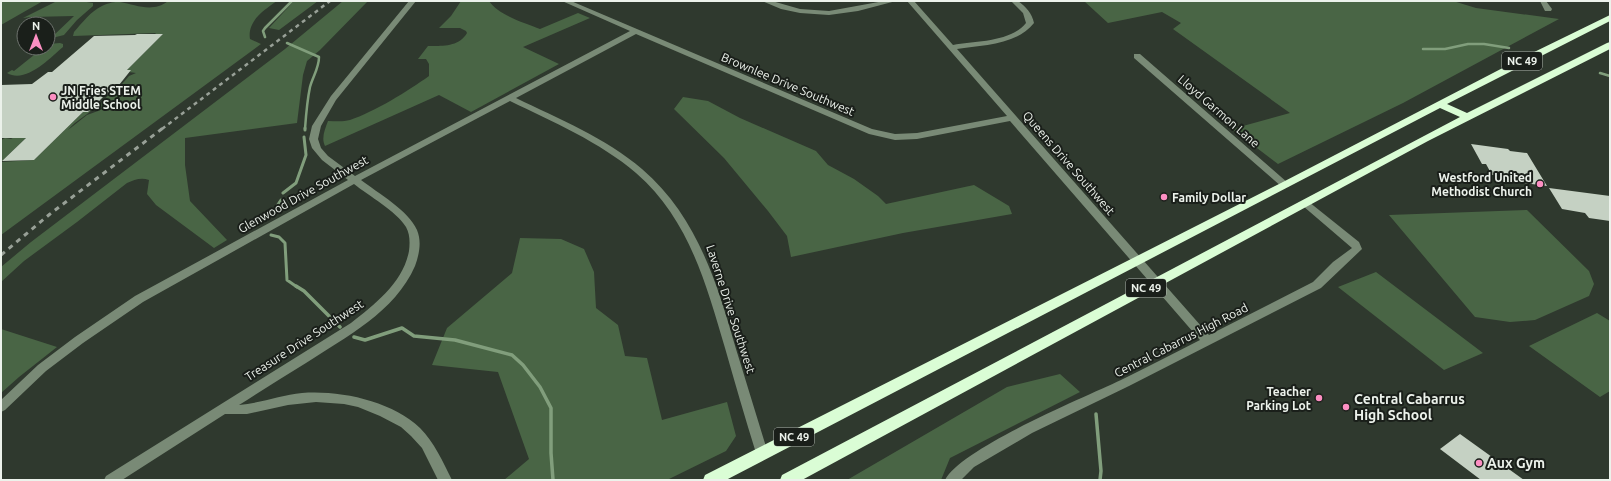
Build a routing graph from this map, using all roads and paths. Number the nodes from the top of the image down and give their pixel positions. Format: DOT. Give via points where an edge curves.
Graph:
graph roads {
  1 [pos="413,1"];
  2 [pos="565,1"];
  3 [pos="765,1"];
  4 [pos="893,1"];
  5 [pos="910,1"];
  6 [pos="1014,1"];
  7 [pos="1543,1"];
  8 [pos="1548,9"];
  9 [pos="1610,18"];
  10 [pos="636,32"];
  11 [pos="1610,45"];
  12 [pos="951,48"];
  13 [pos="1137,56"];
  14 [pos="510,98"];
  15 [pos="1440,104"];
  16 [pos="1468,117"];
  17 [pos="1012,118"];
  18 [pos="355,180"];
  19 [pos="1285,185"];
  20 [pos="1306,204"];
  21 [pos="1137,261"];
  22 [pos="1158,282"];
  23 [pos="1208,341"];
  24 [pos="1,407"];
  25 [pos="222,409"];
  26 [pos="762,453"];
  27 [pos="111,480"];
  28 [pos="445,480"];
  29 [pos="711,480"];
  30 [pos="788,480"];
  31 [pos="952,480"];
  1 -- 18 [label="street, Treasure Drive Southwest" via="334,99 318,122 313,136 314,143 325,158"];
  2 -- 10 [label="street, Brownlee Drive Southwest"];
  3 -- 4 [label="street" via="791,10 821,14"];
  5 -- 12 [label="street, Queens Drive Southwest"];
  6 -- 12 [label="street" via="1029,17 1030,23 1023,32 1006,38"];
  7 -- 8 [label="street"];
  9 -- 15 [label="highway, NC 49"];
  10 -- 14 [label="street, Glenwood Drive Southwest"];
  10 -- 17 [label="street, Brownlee Drive Southwest" via="869,132 882,135 917,136"];
  11 -- 16 [label="highway, NC 49"];
  12 -- 17 [label="street, Queens Drive Southwest"];
  13 -- 19 [label="street, Lloyd Garmon Lane"];
  14 -- 18 [label="street, Glenwood Drive Southwest"];
  14 -- 26 [label="street, Laverne Drive Southwest" via="618,156 648,180 685,224 696,244 709,279"];
  15 -- 16 [label="highway"];
  15 -- 19 [label="highway, NC 49"];
  16 -- 20 [label="highway, NC 49"];
  17 -- 21 [label="street, Queens Drive Southwest"];
  18 -- 24 [label="street, Glenwood Drive Southwest" via="139,299 42,368"];
  18 -- 25 [label="street, Treasure Drive Southwest" via="397,212 410,226 415,250 408,272 384,302 355,326"];
  19 -- 21 [label="highway, NC 49"];
  20 -- 22 [label="highway, NC 49"];
  20 -- 23 [label="street, Central Cabarrus High Road" via="1355,244 1357,249 1317,285"];
  21 -- 22 [label="street, Queens Drive Southwest"];
  21 -- 26 [label="highway, NC 49 / NC 49"];
  22 -- 23 [label="street, Queens Drive Southwest"];
  22 -- 30 [label="highway, NC 49"];
  23 -- 31 [label="street, Central Cabarrus High Road" via="994,447 970,463"];
  25 -- 27 [label="street, Treasure Drive Southwest"];
  25 -- 28 [label="street" via="238,411 312,397 334,397 355,401 387,413 410,426 425,444"];
  26 -- 29 [label="highway, NC 49 / NC 49"];
}
